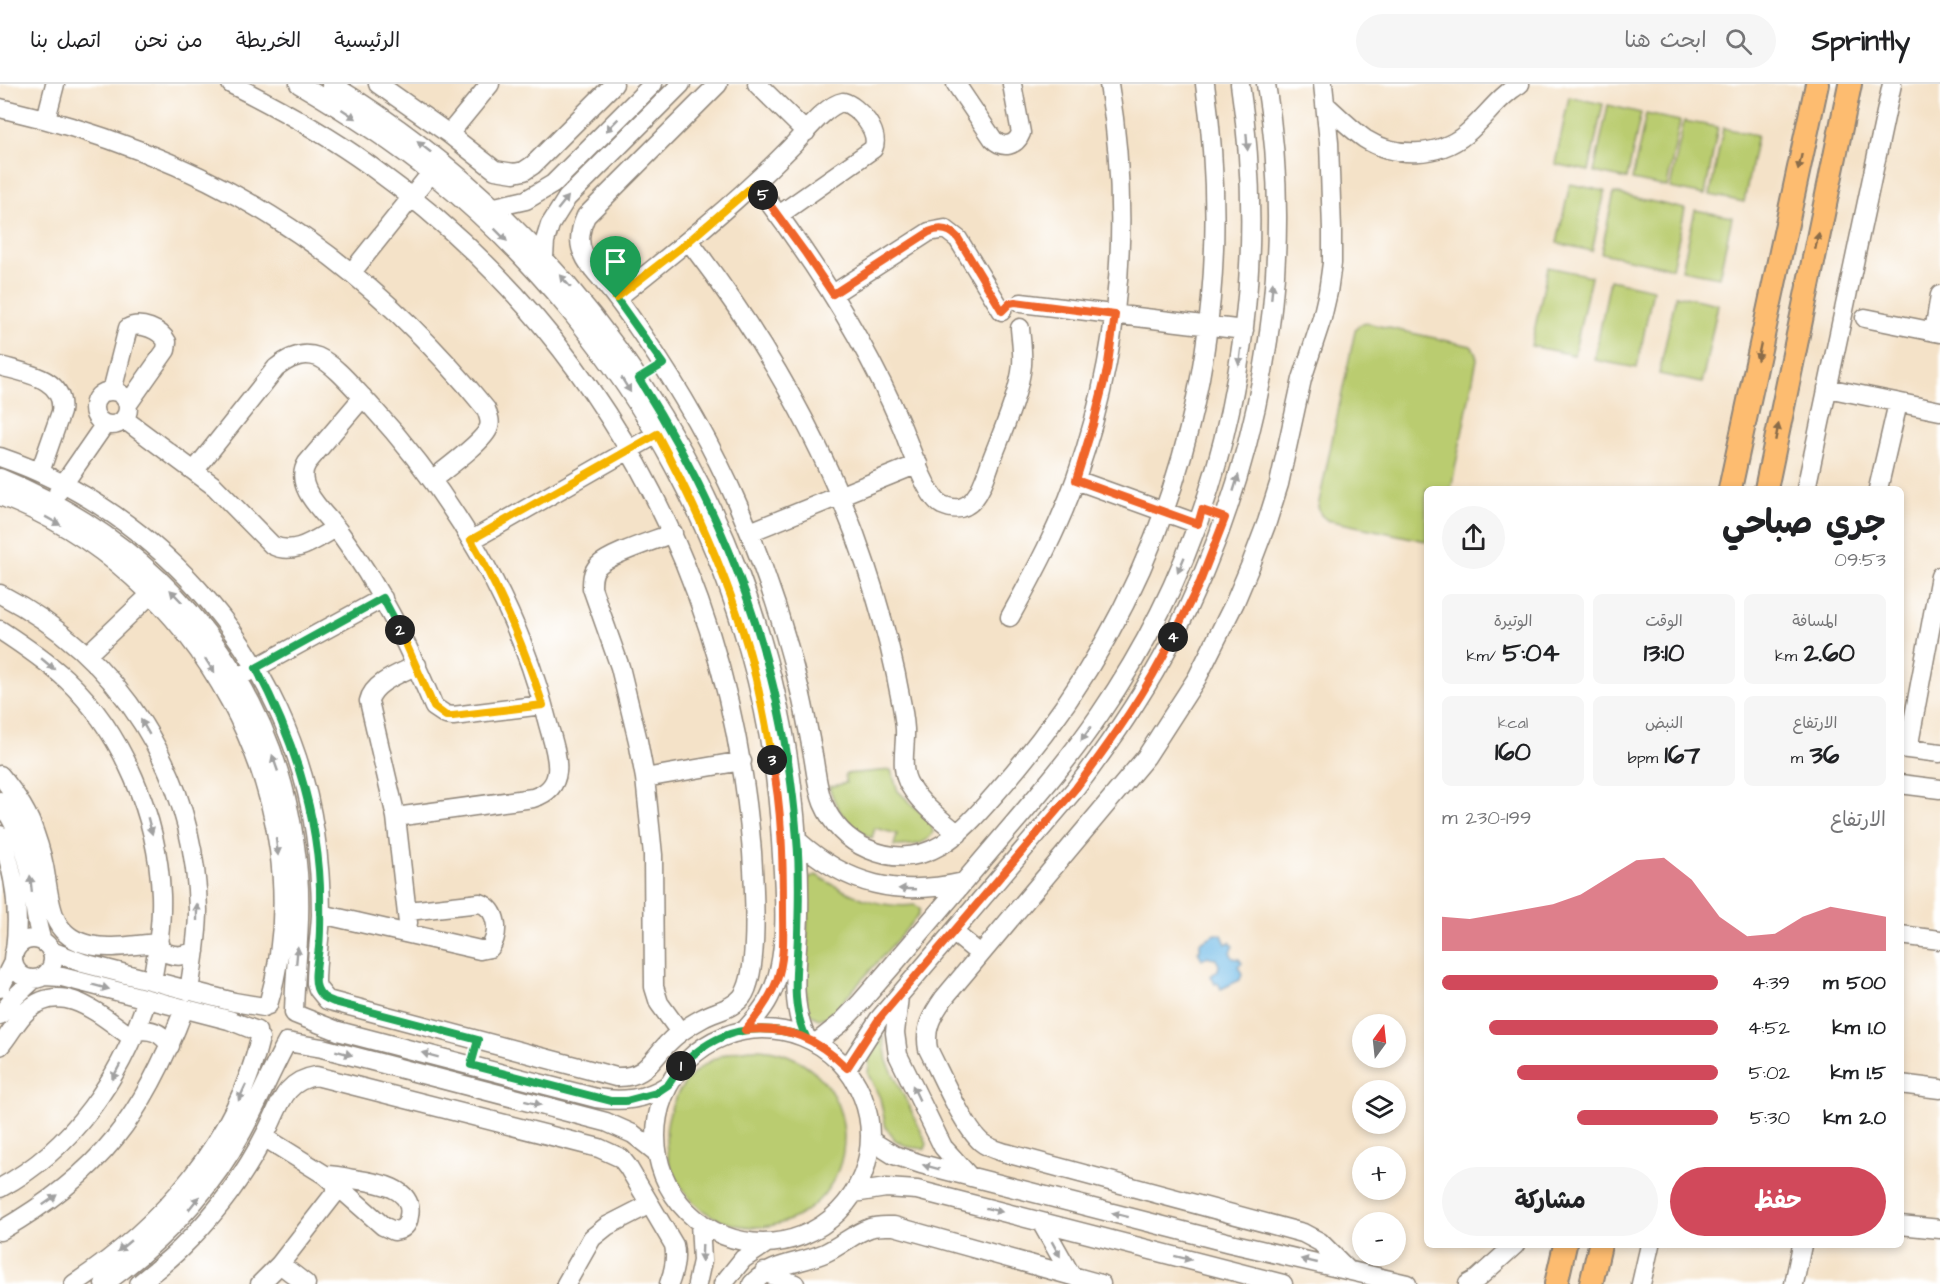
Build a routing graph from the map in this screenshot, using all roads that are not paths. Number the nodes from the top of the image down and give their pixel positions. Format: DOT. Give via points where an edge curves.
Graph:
graph roads {
  1 [pos="55,84"];
  2 [pos="231,84"];
  3 [pos="299,84"];
  4 [pos="331,84"];
  5 [pos="378,84"];
  6 [pos="490,84"];
  7 [pos="614,84"];
  8 [pos="653,84"];
  9 [pos="681,84"];
  10 [pos="718,84"];
  11 [pos="757,84"];
  12 [pos="956,84"];
  13 [pos="1012,84"];
  14 [pos="1109,84"];
  15 [pos="1205,84"];
  16 [pos="1240,84"];
  17 [pos="1266,84"];
  18 [pos="1323,84"];
  19 [pos="1521,84"];
  20 [pos="1807,84"];
  21 [pos="1817,84"];
  22 [pos="1850,84"];
  23 [pos="1893,84"];
  24 [pos="1326,105"];
  25 [pos="0,108"];
  26 [pos="1810,117"];
  27 [pos="46,119"];
  28 [pos="806,132"];
  29 [pos="449,134"];
  30 [pos="627,138"];
  31 [pos="645,157"];
  32 [pos="431,172"];
  33 [pos="755,184"];
  34 [pos="412,197"];
  35 [pos="495,207"];
  36 [pos="778,214"];
  37 [pos="689,241"];
  38 [pos="544,257"];
  39 [pos="352,272"];
  40 [pos="833,294"];
  41 [pos="1940,295"];
  42 [pos="616,298"];
  43 [pos="1021,303"];
  44 [pos="1002,311"];
  45 [pos="1115,315"];
  46 [pos="1865,318"];
  47 [pos="1209,326"];
  48 [pos="1020,328"];
  49 [pos="1244,330"];
  50 [pos="1937,333"];
  51 [pos="663,364"];
  52 [pos="0,366"];
  53 [pos="639,379"];
  54 [pos="1827,388"];
  55 [pos="112,391"];
  56 [pos="363,397"];
  57 [pos="1898,403"];
  58 [pos="126,411"];
  59 [pos="1940,411"];
  60 [pos="105,424"];
  61 [pos="657,434"];
  62 [pos="630,449"];
  63 [pos="0,457"];
  64 [pos="918,464"];
  65 [pos="195,470"];
  66 [pos="40,472"];
  67 [pos="0,478"];
  68 [pos="432,480"];
  69 [pos="1076,480"];
  70 [pos="64,484"];
  71 [pos="1769,485"];
  72 [pos="1731,486"];
  73 [pos="1807,486"];
  74 [pos="1879,486"];
  75 [pos="0,496"];
  76 [pos="840,496"];
  77 [pos="52,501"];
  78 [pos="1164,512"];
  79 [pos="1200,517"];
  80 [pos="1225,518"];
  81 [pos="336,528"];
  82 [pos="750,532"];
  83 [pos="673,533"];
  84 [pos="471,540"];
  85 [pos="1940,576"];
  86 [pos="0,594"];
  87 [pos="152,594"];
  88 [pos="383,598"];
  89 [pos="1010,617"];
  90 [pos="0,630"];
  91 [pos="88,654"];
  92 [pos="417,665"];
  93 [pos="256,668"];
  94 [pos="237,678"];
  95 [pos="543,705"];
  96 [pos="1904,748"];
  97 [pos="1940,753"];
  98 [pos="742,761"];
  99 [pos="0,775"];
  100 [pos="645,778"];
  101 [pos="1904,785"];
  102 [pos="1940,789"];
  103 [pos="0,801"];
  104 [pos="396,817"];
  105 [pos="958,834"];
  106 [pos="0,835"];
  107 [pos="797,840"];
  108 [pos="964,882"];
  109 [pos="408,911"];
  110 [pos="321,914"];
  111 [pos="953,932"];
  112 [pos="409,934"];
  113 [pos="1904,936"];
  114 [pos="1940,940"];
  115 [pos="158,945"];
  116 [pos="46,946"];
  117 [pos="195,951"];
  118 [pos="980,954"];
  119 [pos="14,956"];
  120 [pos="39,978"];
  121 [pos="152,981"];
  122 [pos="0,988"];
  123 [pos="898,996"];
  124 [pos="147,999"];
  125 [pos="186,1000"];
  126 [pos="266,1006"];
  127 [pos="294,1014"];
  128 [pos="0,1015"];
  129 [pos="745,1030"];
  130 [pos="680,1032"];
  131 [pos="135,1034"];
  132 [pos="259,1034"];
  133 [pos="478,1040"];
  134 [pos="811,1040"];
  135 [pos="287,1042"];
  136 [pos="0,1046"];
  137 [pos="170,1046"];
  138 [pos="471,1065"];
  139 [pos="847,1068"];
  140 [pos="1904,1084"];
  141 [pos="668,1085"];
  142 [pos="480,1089"];
  143 [pos="1940,1089"];
  144 [pos="473,1116"];
  145 [pos="264,1137"];
  146 [pos="870,1140"];
  147 [pos="657,1152"];
  148 [pos="326,1175"];
  149 [pos="970,1177"];
  150 [pos="0,1188"];
  151 [pos="339,1188"];
  152 [pos="854,1193"];
  153 [pos="650,1204"];
  154 [pos="1259,1221"];
  155 [pos="700,1222"];
  156 [pos="1041,1222"];
  157 [pos="1904,1225"];
  158 [pos="1940,1229"];
  159 [pos="0,1231"];
  160 [pos="767,1243"];
  161 [pos="1230,1243"];
  162 [pos="1564,1248"];
  163 [pos="1599,1248"];
  164 [pos="1649,1248"];
  165 [pos="1801,1248"];
  166 [pos="1508,1251"];
  167 [pos="809,1260"];
  168 [pos="280,1264"];
  169 [pos="1347,1269"];
  170 [pos="1071,1275"];
  171 [pos="758,1278"];
  172 [pos="1399,1283"];
  173 [pos="74,1284"];
  174 [pos="104,1284"];
  175 [pos="140,1284"];
  176 [pos="260,1284"];
  177 [pos="306,1284"];
  178 [pos="566,1284"];
  179 [pos="669,1284"];
  180 [pos="697,1284"];
  181 [pos="723,1284"];
  182 [pos="795,1284"];
  183 [pos="805,1284"];
  184 [pos="1101,1284"];
  185 [pos="1283,1284"];
  186 [pos="1468,1284"];
  187 [pos="1487,1284"];
  188 [pos="1556,1284"];
  189 [pos="1591,1284"];
  190 [pos="1641,1284"];
  191 [pos="1794,1284"];
  1 -- 27 [label="street"];
  2 -- 34 [label="street" via="322,134"];
  3 -- 32 [label="street, one-way" via="386,138"];
  35 -- 4 [label="street, one-way" via="408,135"];
  5 -- 29 [label="street"];
  6 -- 29 [label="street"];
  7 -- 29 [label="street" via="524,171 495,170"];
  8 -- 35 [label="street, one-way" via="553,183 526,200"];
  9 -- 30 [label="street"];
  10 -- 31 [label="street"];
  11 -- 28 [label="street"];
  12 -- 13 [label="street" via="993,139 1006,146 1016,142 1021,133"];
  14 -- 45 [label="street" via="1122,217"];
  15 -- 47 [label="street" via="1216,203"];
  16 -- 49 [label="street, one-way" via="1251,233"];
  80 -- 17 [label="street, one-way" via="1255,409 1273,286 1275,189"];
  18 -- 24 [label="street"];
  19 -- 24 [label="street" via="1464,135 1425,152 1397,151 1367,140"];
  20 -- 26 [label="street"];
  21 -- 26 [label="main road"];
  71 -- 22 [label="main road, one-way"];
  23 -- 54 [label="street"];
  24 -- 118 [label="street" via="1332,230 1328,292 1302,379 1279,484 1247,574 1197,678 1146,757"];
  25 -- 27 [label="street"];
  26 -- 72 [label="main road, one-way"];
  27 -- 39 [label="street" via="128,145 207,179 282,222"];
  28 -- 33 [label="street"];
  28 -- 36 [label="street" via="831,106 843,102 855,108 874,133 875,144 869,153"];
  30 -- 31 [label="street"];
  38 -- 30 [label="street, one-way" via="545,241 557,211"];
  31 -- 42 [label="street" via="586,216 579,235 583,254"];
  32 -- 34 [label="street"];
  32 -- 61 [label="street, one-way" via="484,218 571,311 620,375"];
  33 -- 36 [label="street"];
  33 -- 37 [label="street"];
  34 -- 39 [label="street"];
  34 -- 62 [label="street" via="454,233 532,313"];
  35 -- 38 [label="street"];
  36 -- 40 [label="street"];
  37 -- 42 [label="street"];
  37 -- 76 [label="street" via="770,358"];
  53 -- 38 [label="street, one-way"];
  39 -- 68 [label="street" via="436,350 489,415 489,427 482,438"];
  40 -- 44 [label="street" via="929,232 945,229 958,238"];
  40 -- 64 [label="street" via="879,377"];
  41 -- 50 [label="street"];
  42 -- 51 [label="street"];
  43 -- 44 [label="street" via="1010,303"];
  43 -- 45 [label="street"];
  43 -- 48 [label="street" via="1029,318"];
  44 -- 48 [label="street" via="1004,324"];
  45 -- 47 [label="street"];
  45 -- 69 [label="street" via="1107,370"];
  46 -- 50 [label="street"];
  47 -- 49 [label="street"];
  47 -- 78 [label="street" via="1196,402"];
  48 -- 64 [label="street" via="1022,364 1018,384 977,497 961,507 942,505 929,492"];
  49 -- 79 [label="street, one-way" via="1232,404"];
  51 -- 53 [label="street"];
  51 -- 82 [label="street" via="710,446"];
  52 -- 66 [label="street" via="48,382 61,394 62,412"];
  53 -- 107 [label="street" via="699,483 753,614 783,730"];
  54 -- 57 [label="street"];
  54 -- 73 [label="street"];
  55 -- 58 [label="street" via="122,395"];
  55 -- 58 [label="street" via="128,328 141,325 162,335 167,342 166,350"];
  55 -- 60 [label="street" via="100,396 94,408"];
  56 -- 65 [label="street" via="325,362 316,357 294,356 276,368"];
  56 -- 68 [label="street"];
  56 -- 81 [label="street" via="303,469 305,489"];
  57 -- 59 [label="street"];
  57 -- 74 [label="street"];
  58 -- 60 [label="street" via="119,424"];
  58 -- 65 [label="street"];
  60 -- 70 [label="street"];
  61 -- 62 [label="street"];
  61 -- 129 [label="street" via="700,518 730,594 748,650 773,764 783,881 782,960 769,998"];
  62 -- 83 [label="street"];
  62 -- 84 [label="street"];
  63 -- 66 [label="street"];
  64 -- 76 [label="street"];
  65 -- 81 [label="street" via="279,549 293,549"];
  66 -- 70 [label="street"];
  67 -- 77 [label="street"];
  68 -- 84 [label="street"];
  69 -- 78 [label="street"];
  69 -- 89 [label="street"];
  70 -- 77 [label="street"];
  70 -- 93 [label="street" via="138,533 172,562 217,612"];
  75 -- 87 [label="street, one-way" via="86,540"];
  76 -- 82 [label="street"];
  76 -- 105 [label="street" via="887,638 905,722 905,777 916,794"];
  94 -- 77 [label="street, one-way" via="201,625 158,578 109,537"];
  78 -- 79 [label="street"];
  78 -- 105 [label="street" via="1132,590 1091,666 1016,770"];
  79 -- 80 [label="street"];
  79 -- 108 [label="street, one-way" via="1155,621 1108,702 1060,769"];
  80 -- 111 [label="street" via="1170,644 1117,732 1076,788"];
  81 -- 88 [label="street"];
  82 -- 105 [label="street" via="791,653 819,792 831,818 850,839 891,855 927,852"];
  83 -- 98 [label="street" via="715,645"];
  83 -- 100 [label="street" via="606,560 591,580 620,667"];
  84 -- 95 [label="street" via="515,627"];
  85 -- 96 [label="street"];
  86 -- 91 [label="street" via="56,628"];
  87 -- 91 [label="street"];
  87 -- 126 [label="street, one-way" via="189,636 232,702 265,785 281,873 282,918 278,963"];
  88 -- 92 [label="street"];
  88 -- 93 [label="street"];
  90 -- 115 [label="street, one-way" via="67,680 124,757 143,801 155,848 160,895"];
  117 -- 91 [label="street, one-way" via="195,870 176,790 140,717"];
  92 -- 95 [label="street" via="434,707 446,716"];
  92 -- 104 [label="street" via="377,687 369,701"];
  93 -- 94 [label="street"];
  93 -- 110 [label="street" via="276,705 305,788 320,874"];
  127 -- 94 [label="street, one-way" via="299,903 295,844 274,758"];
  95 -- 104 [label="street" via="558,770 548,791 533,798"];
  96 -- 97 [label="street"];
  98 -- 100 [label="street"];
  98 -- 130 [label="street" via="753,865 751,979 736,1002"];
  99 -- 115 [label="street" via="34,830 49,904 64,931 90,945"];
  100 -- 130 [label="street" via="653,855 652,979 659,1003"];
  101 -- 102 [label="street"];
  116 -- 103 [label="street, one-way" via="35,918 30,871 21,840"];
  104 -- 109 [label="street"];
  106 -- 119 [label="street" via="14,882"];
  108 -- 107 [label="street, one-way" via="919,889 874,885 833,868"];
  107 -- 134 [label="street" via="795,989 797,1014"];
  108 -- 134 [label="street" via="851,1013"];
  109 -- 112 [label="street"];
  109 -- 112 [label="street" via="480,903 490,907 496,922 493,945 483,951"];
  110 -- 112 [label="street"];
  110 -- 133 [label="street" via="316,983 327,1000"];
  111 -- 118 [label="street"];
  111 -- 123 [label="street"];
  113 -- 114 [label="street"];
  115 -- 117 [label="street" via="163,952 176,956"];
  115 -- 121 [label="street"];
  116 -- 119 [label="street" via="36,939 24,941"];
  116 -- 120 [label="street" via="53,962"];
  116 -- 121 [label="street" via="72,960"];
  117 -- 125 [label="street"];
  118 -- 154 [label="street" via="936,1008 926,1039 965,1121 982,1143 1006,1153"];
  119 -- 120 [label="street" via="18,973"];
  119 -- 122 [label="street"];
  120 -- 124 [label="street, one-way" via="62,977"];
  120 -- 128 [label="street"];
  121 -- 125 [label="street"];
  123 -- 139 [label="street"];
  149 -- 123 [label="street, one-way" via="943,1147 898,1055"];
  124 -- 125 [label="street"];
  124 -- 131 [label="street"];
  125 -- 126 [label="street"];
  125 -- 132 [label="street"];
  125 -- 137 [label="street"];
  126 -- 127 [label="street" via="283,1004"];
  126 -- 132 [label="street" via="255,1021"];
  127 -- 135 [label="street" via="296,1029"];
  138 -- 127 [label="street, one-way" via="338,1031"];
  129 -- 134 [label="street" via="776,1029"];
  129 -- 141 [label="street" via="708,1043 692,1055"];
  130 -- 133 [label="street" via="643,1071 626,1077"];
  131 -- 136 [label="street" via="73,999 48,998 26,1011"];
  131 -- 137 [label="street" via="156,1032"];
  131 -- 150 [label="street, one-way" via="111,1081 83,1119 49,1153"];
  132 -- 135 [label="street" via="270,1044"];
  132 -- 173 [label="street, one-way" via="251,1071 228,1123 207,1157 183,1189 127,1245"];
  133 -- 138 [label="street"];
  134 -- 139 [label="street"];
  135 -- 142 [label="street, one-way" via="329,1049"];
  174 -- 135 [label="street, one-way" via="169,1230 208,1185 242,1133"];
  159 -- 137 [label="street, one-way" via="61,1191 114,1140 136,1111"];
  138 -- 141 [label="street" via="611,1101 642,1098"];
  139 -- 146 [label="street" via="863,1096"];
  140 -- 143 [label="street"];
  141 -- 147 [label="street" via="659,1106"];
  142 -- 144 [label="street"];
  142 -- 147 [label="street, one-way" via="606,1122 633,1134"];
  144 -- 145 [label="street" via="316,1076 289,1089"];
  144 -- 153 [label="street" via="610,1152 628,1167"];
  145 -- 148 [label="street"];
  145 -- 175 [label="street" via="205,1222"];
  149 -- 146 [label="street, one-way" via="908,1160"];
  146 -- 152 [label="street" via="866,1166"];
  147 -- 155 [label="street" via="671,1191"];
  148 -- 151 [label="street"];
  148 -- 151 [label="street" via="392,1188 409,1205 408,1220 399,1230 388,1230"];
  161 -- 149 [label="street, one-way"];
  151 -- 168 [label="street"];
  152 -- 156 [label="street, one-way" via="886,1188 917,1190"];
  152 -- 160 [label="street" via="836,1214 813,1231"];
  153 -- 178 [label="street" via="592,1238"];
  153 -- 179 [label="street" via="674,1245 676,1254"];
  154 -- 161 [label="street"];
  154 -- 169 [label="street" via="1304,1233 1320,1242"];
  155 -- 160 [label="street" via="732,1238"];
  155 -- 180 [label="street, one-way" via="703,1248"];
  156 -- 170 [label="street, one-way"];
  156 -- 185 [label="street, one-way"];
  157 -- 158 [label="street"];
  160 -- 181 [label="street" via="743,1260"];
  169 -- 161 [label="street, one-way"];
  162 -- 188 [label="main road"];
  163 -- 189 [label="main road"];
  164 -- 190 [label="street"];
  165 -- 191 [label="street"];
  166 -- 186 [label="street"];
  166 -- 187 [label="street"];
  167 -- 170 [label="street" via="863,1230 894,1226"];
  167 -- 171 [label="street" via="773,1268"];
  167 -- 183 [label="street" via="803,1270"];
  168 -- 176 [label="street"];
  168 -- 177 [label="street"];
  169 -- 172 [label="street"];
  170 -- 184 [label="street"];
  171 -- 182 [label="street"];
}
